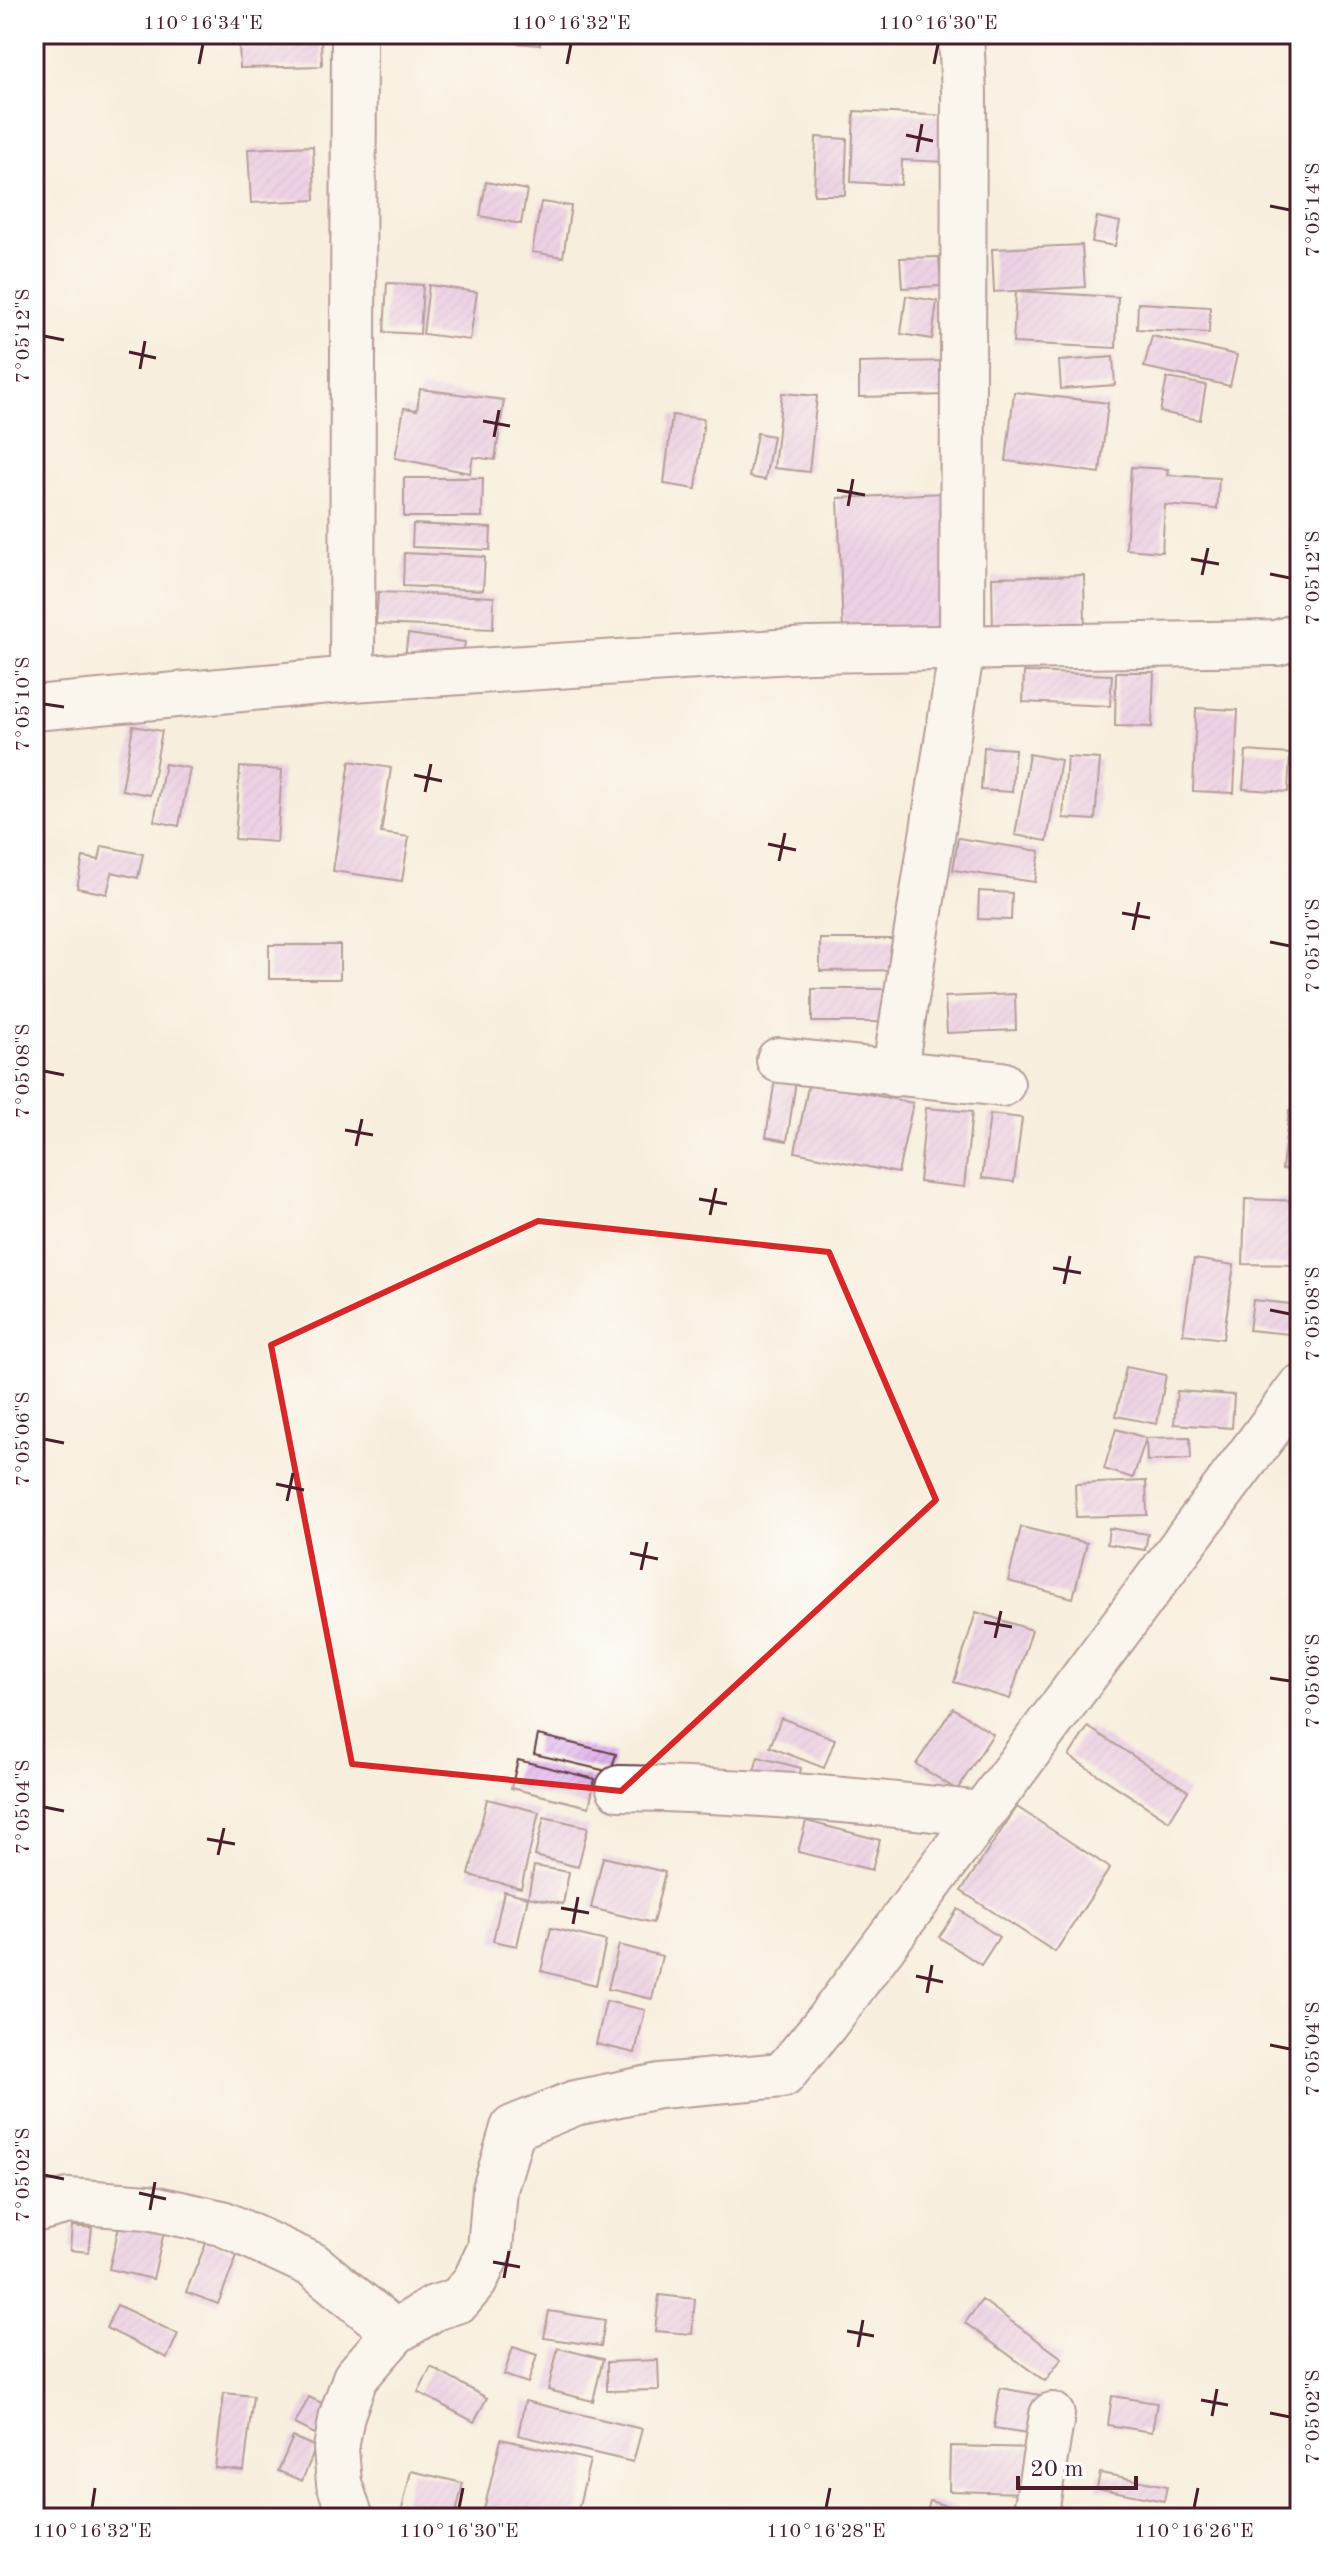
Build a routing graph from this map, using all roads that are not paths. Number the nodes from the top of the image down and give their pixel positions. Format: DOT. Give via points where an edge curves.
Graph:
graph roads {
  1 [pos="354,34"];
  2 [pos="961,34"];
  3 [pos="1300,635"];
  4 [pos="962,648"];
  5 [pos="352,679"];
  6 [pos="34,708"];
  7 [pos="779,1060"];
  8 [pos="894,1074"];
  9 [pos="1002,1084"];
  10 [pos="1300,1387"];
  11 [pos="619,1788"];
  12 [pos="980,1814"];
  13 [pos="34,2210"];
  14 [pos="395,2332"];
  15 [pos="1052,2415"];
  16 [pos="351,2518"];
  17 [pos="1035,2518"];
  1 -- 5 [label="street"];
  2 -- 4 [label="street"];
  3 -- 4 [label="street" via="1277,643"];
  4 -- 5 [label="street" via="808,650"];
  4 -- 8 [label="street"];
  5 -- 6 [label="street"];
  7 -- 8 [label="street"];
  8 -- 9 [label="street"];
  10 -- 12 [label="street"];
  11 -- 12 [label="street" via="818,1796"];
  12 -- 14 [label="street" via="783,2075 659,2086 575,2103 513,2128 495,2189 490,2249 475,2281 459,2300 434,2308"];
  13 -- 14 [label="street" via="68,2201 148,2207 222,2223 313,2265"];
  14 -- 16 [label="street" via="355,2378 342,2415 336,2449 339,2483"];
  15 -- 17 [label="street"];
}
